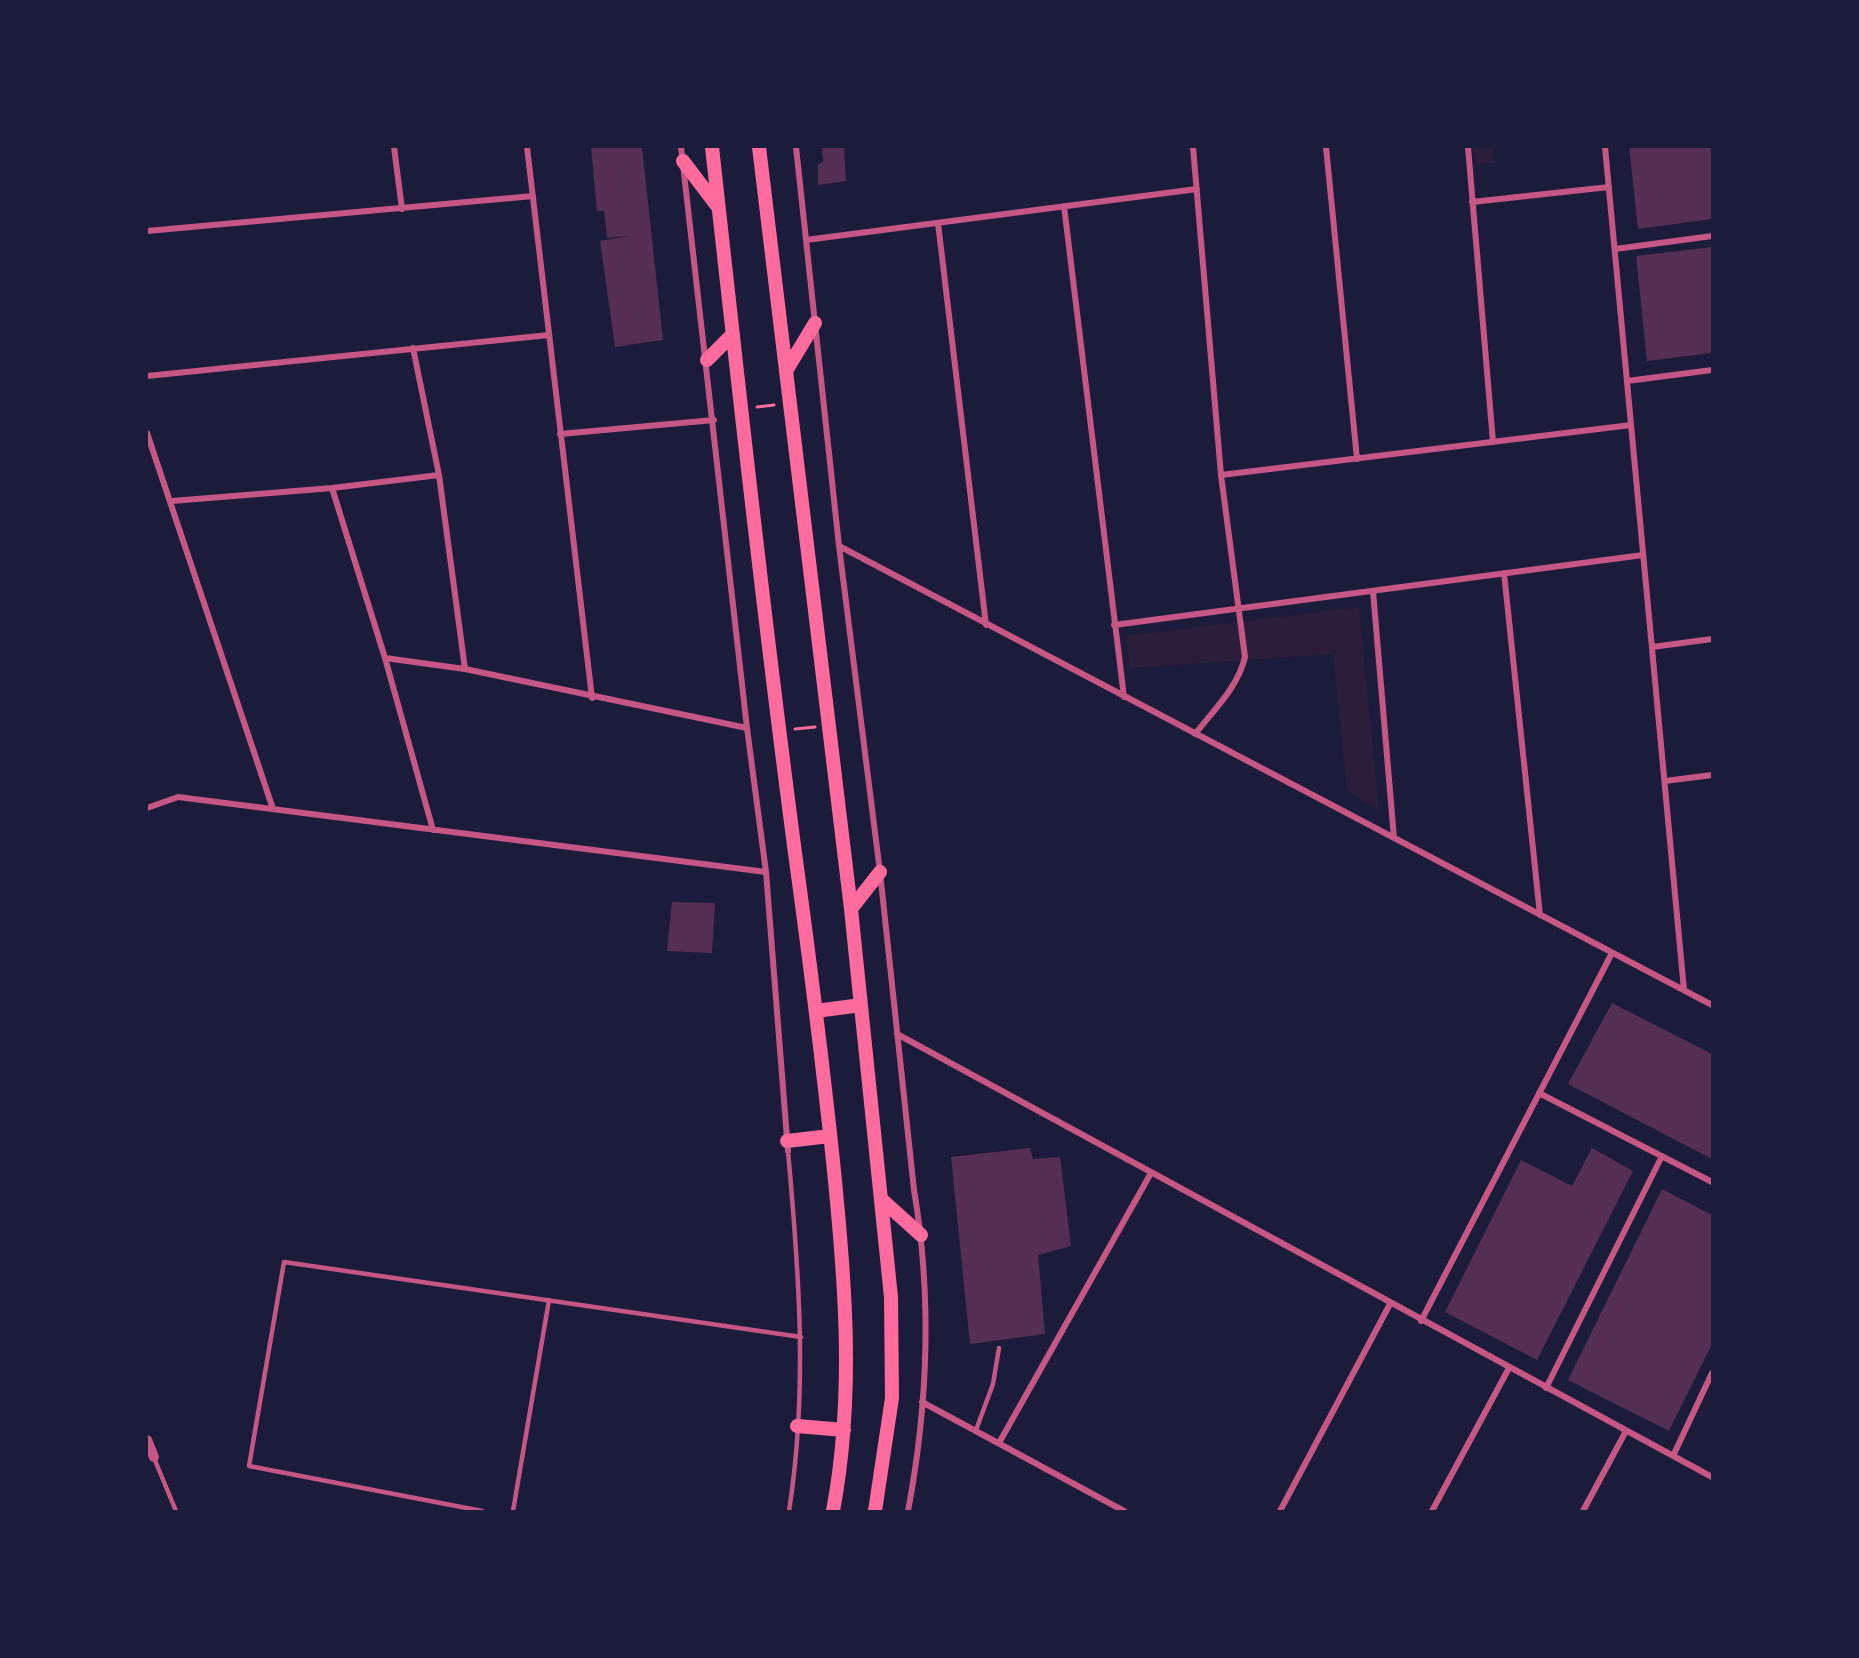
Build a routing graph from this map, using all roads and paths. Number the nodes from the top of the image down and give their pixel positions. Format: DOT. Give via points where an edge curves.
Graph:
graph roads {
  1 [pos="394,147"];
  2 [pos="527,147"];
  3 [pos="712,147"];
  4 [pos="759,147"];
  5 [pos="796,147"];
  6 [pos="1193,147"];
  7 [pos="1326,147"];
  8 [pos="1468,147"];
  9 [pos="1605,147"];
  10 [pos="682,154"];
  11 [pos="1609,187"];
  12 [pos="1197,189"];
  13 [pos="533,196"];
  14 [pos="1472,202"];
  15 [pos="1064,206"];
  16 [pos="719,208"];
  17 [pos="402,209"];
  18 [pos="938,223"];
  19 [pos="147,231"];
  20 [pos="1712,236"];
  21 [pos="806,240"];
  22 [pos="1615,249"];
  23 [pos="814,323"];
  24 [pos="733,334"];
  25 [pos="549,336"];
  26 [pos="413,348"];
  27 [pos="707,360"];
  28 [pos="1712,370"];
  29 [pos="786,371"];
  30 [pos="147,376"];
  31 [pos="1627,381"];
  32 [pos="789,403"];
  33 [pos="741,409"];
  34 [pos="714,420"];
  35 [pos="1631,425"];
  36 [pos="147,433"];
  37 [pos="561,434"];
  38 [pos="1493,442"];
  39 [pos="1357,459"];
  40 [pos="439,475"];
  41 [pos="1221,475"];
  42 [pos="332,488"];
  43 [pos="172,501"];
  44 [pos="839,546"];
  45 [pos="1644,555"];
  46 [pos="1504,573"];
  47 [pos="1373,591"];
  48 [pos="1239,610"];
  49 [pos="986,625"];
  50 [pos="1114,625"];
  51 [pos="1712,639"];
  52 [pos="1652,647"];
  53 [pos="385,658"];
  54 [pos="465,669"];
  55 [pos="1124,697"];
  56 [pos="592,698"];
  57 [pos="829,726"];
  58 [pos="747,728"];
  59 [pos="779,730"];
  60 [pos="1195,734"];
  61 [pos="1712,775"];
  62 [pos="1665,781"];
  63 [pos="147,808"];
  64 [pos="273,809"];
  65 [pos="433,830"];
  66 [pos="1394,838"];
  67 [pos="766,872"];
  68 [pos="880,872"];
  69 [pos="851,909"];
  70 [pos="1540,915"];
  71 [pos="1612,953"];
  72 [pos="1684,990"];
  73 [pos="861,1005"];
  74 [pos="1712,1005"];
  75 [pos="816,1011"];
  76 [pos="897,1034"];
  77 [pos="1539,1093"];
  78 [pos="830,1136"];
  79 [pos="788,1146"];
  80 [pos="1662,1156"];
  81 [pos="1151,1173"];
  82 [pos="1712,1182"];
  83 [pos="881,1199"];
  84 [pos="921,1235"];
  85 [pos="549,1300"];
  86 [pos="1390,1304"];
  87 [pos="1421,1321"];
  88 [pos="801,1337"];
  89 [pos="999,1348"];
  90 [pos="1509,1368"];
  91 [pos="1712,1373"];
  92 [pos="1546,1388"];
  93 [pos="922,1402"];
  94 [pos="797,1426"];
  95 [pos="844,1430"];
  96 [pos="976,1430"];
  97 [pos="1626,1431"];
  98 [pos="147,1440"];
  99 [pos="999,1443"];
  100 [pos="1673,1456"];
  101 [pos="154,1457"];
  102 [pos="1712,1477"];
  103 [pos="176,1511"];
  104 [pos="482,1511"];
  105 [pos="513,1511"];
  106 [pos="789,1511"];
  107 [pos="832,1511"];
  108 [pos="875,1511"];
  109 [pos="908,1511"];
  110 [pos="1124,1511"];
  111 [pos="1280,1511"];
  112 [pos="1432,1511"];
  113 [pos="1583,1511"];
  1 -- 17 [label="street"];
  2 -- 13 [label="street"];
  3 -- 16 [label="main road"];
  4 -- 29 [label="main road"];
  5 -- 21 [label="street"];
  6 -- 12 [label="street"];
  7 -- 39 [label="street"];
  8 -- 14 [label="street"];
  9 -- 11 [label="street"];
  10 -- 16 [label="main road"];
  10 -- 27 [label="street"];
  11 -- 14 [label="street"];
  11 -- 22 [label="street"];
  12 -- 15 [label="street"];
  12 -- 41 [label="street"];
  13 -- 17 [label="street"];
  13 -- 25 [label="street"];
  14 -- 38 [label="street"];
  15 -- 18 [label="street"];
  15 -- 50 [label="street"];
  16 -- 24 [label="main road"];
  17 -- 19 [label="street"];
  18 -- 21 [label="street"];
  18 -- 49 [label="street"];
  20 -- 22 [label="street"];
  21 -- 23 [label="street"];
  22 -- 31 [label="street"];
  23 -- 29 [label="main road"];
  23 -- 44 [label="street"];
  24 -- 27 [label="main road"];
  24 -- 33 [label="main road"];
  25 -- 26 [label="street"];
  25 -- 37 [label="street"];
  26 -- 30 [label="street"];
  26 -- 40 [label="street"];
  27 -- 34 [label="street"];
  28 -- 31 [label="street"];
  29 -- 32 [label="main road"];
  31 -- 35 [label="street"];
  32 -- 33 [label="path"];
  32 -- 57 [label="main road"];
  33 -- 59 [label="main road"];
  34 -- 37 [label="street"];
  34 -- 58 [label="street"];
  35 -- 38 [label="street"];
  35 -- 45 [label="street"];
  36 -- 43 [label="street"];
  37 -- 56 [label="street"];
  38 -- 39 [label="street"];
  39 -- 41 [label="street"];
  40 -- 42 [label="street"];
  40 -- 54 [label="street"];
  41 -- 48 [label="street"];
  42 -- 43 [label="street"];
  42 -- 53 [label="street"];
  43 -- 64 [label="street"];
  44 -- 49 [label="street"];
  44 -- 68 [label="street"];
  45 -- 46 [label="street"];
  45 -- 52 [label="street"];
  46 -- 47 [label="street"];
  46 -- 70 [label="street"];
  47 -- 48 [label="street"];
  47 -- 66 [label="street"];
  48 -- 50 [label="street"];
  48 -- 60 [label="street" via="1245,657 1242,671"];
  49 -- 55 [label="street"];
  50 -- 55 [label="street"];
  51 -- 52 [label="street"];
  52 -- 62 [label="street"];
  53 -- 54 [label="street"];
  53 -- 65 [label="street"];
  54 -- 56 [label="street"];
  55 -- 60 [label="street"];
  56 -- 58 [label="street"];
  57 -- 59 [label="path"];
  57 -- 69 [label="main road"];
  58 -- 67 [label="street"];
  59 -- 75 [label="main road"];
  60 -- 66 [label="street"];
  61 -- 62 [label="street"];
  62 -- 72 [label="street"];
  63 -- 64 [label="street" via="178,797"];
  64 -- 65 [label="street"];
  65 -- 67 [label="street"];
  66 -- 70 [label="street"];
  67 -- 79 [label="street"];
  68 -- 69 [label="main road"];
  68 -- 76 [label="street"];
  69 -- 73 [label="main road"];
  70 -- 71 [label="street"];
  71 -- 72 [label="street"];
  71 -- 77 [label="street"];
  72 -- 74 [label="street"];
  73 -- 75 [label="main road"];
  73 -- 83 [label="main road"];
  75 -- 78 [label="main road"];
  76 -- 81 [label="street"];
  76 -- 84 [label="street"];
  77 -- 80 [label="street"];
  77 -- 87 [label="street"];
  78 -- 79 [label="main road"];
  78 -- 95 [label="main road" via="847,1324"];
  79 -- 88 [label="lane"];
  80 -- 82 [label="street"];
  80 -- 92 [label="street"];
  81 -- 86 [label="street"];
  81 -- 99 [label="street"];
  83 -- 84 [label="main road"];
  83 -- 108 [label="main road" via="893,1351 892,1398"];
  84 -- 93 [label="street" via="926,1341"];
  85 -- 88 [label="lane"];
  85 -- 104 [label="lane" via="284,1262 249,1466"];
  85 -- 105 [label="lane"];
  86 -- 87 [label="street"];
  86 -- 111 [label="street"];
  87 -- 90 [label="street"];
  88 -- 94 [label="lane"];
  89 -- 96 [label="lane" via="993,1384"];
  90 -- 92 [label="street"];
  90 -- 112 [label="street"];
  91 -- 100 [label="street"];
  92 -- 97 [label="street"];
  93 -- 96 [label="street"];
  93 -- 109 [label="street"];
  94 -- 95 [label="main road"];
  94 -- 106 [label="lane"];
  95 -- 107 [label="main road"];
  96 -- 99 [label="street"];
  97 -- 100 [label="street"];
  97 -- 113 [label="street"];
  98 -- 101 [label="street"];
  99 -- 110 [label="street"];
  100 -- 102 [label="street"];
  101 -- 103 [label="lane"];
}
